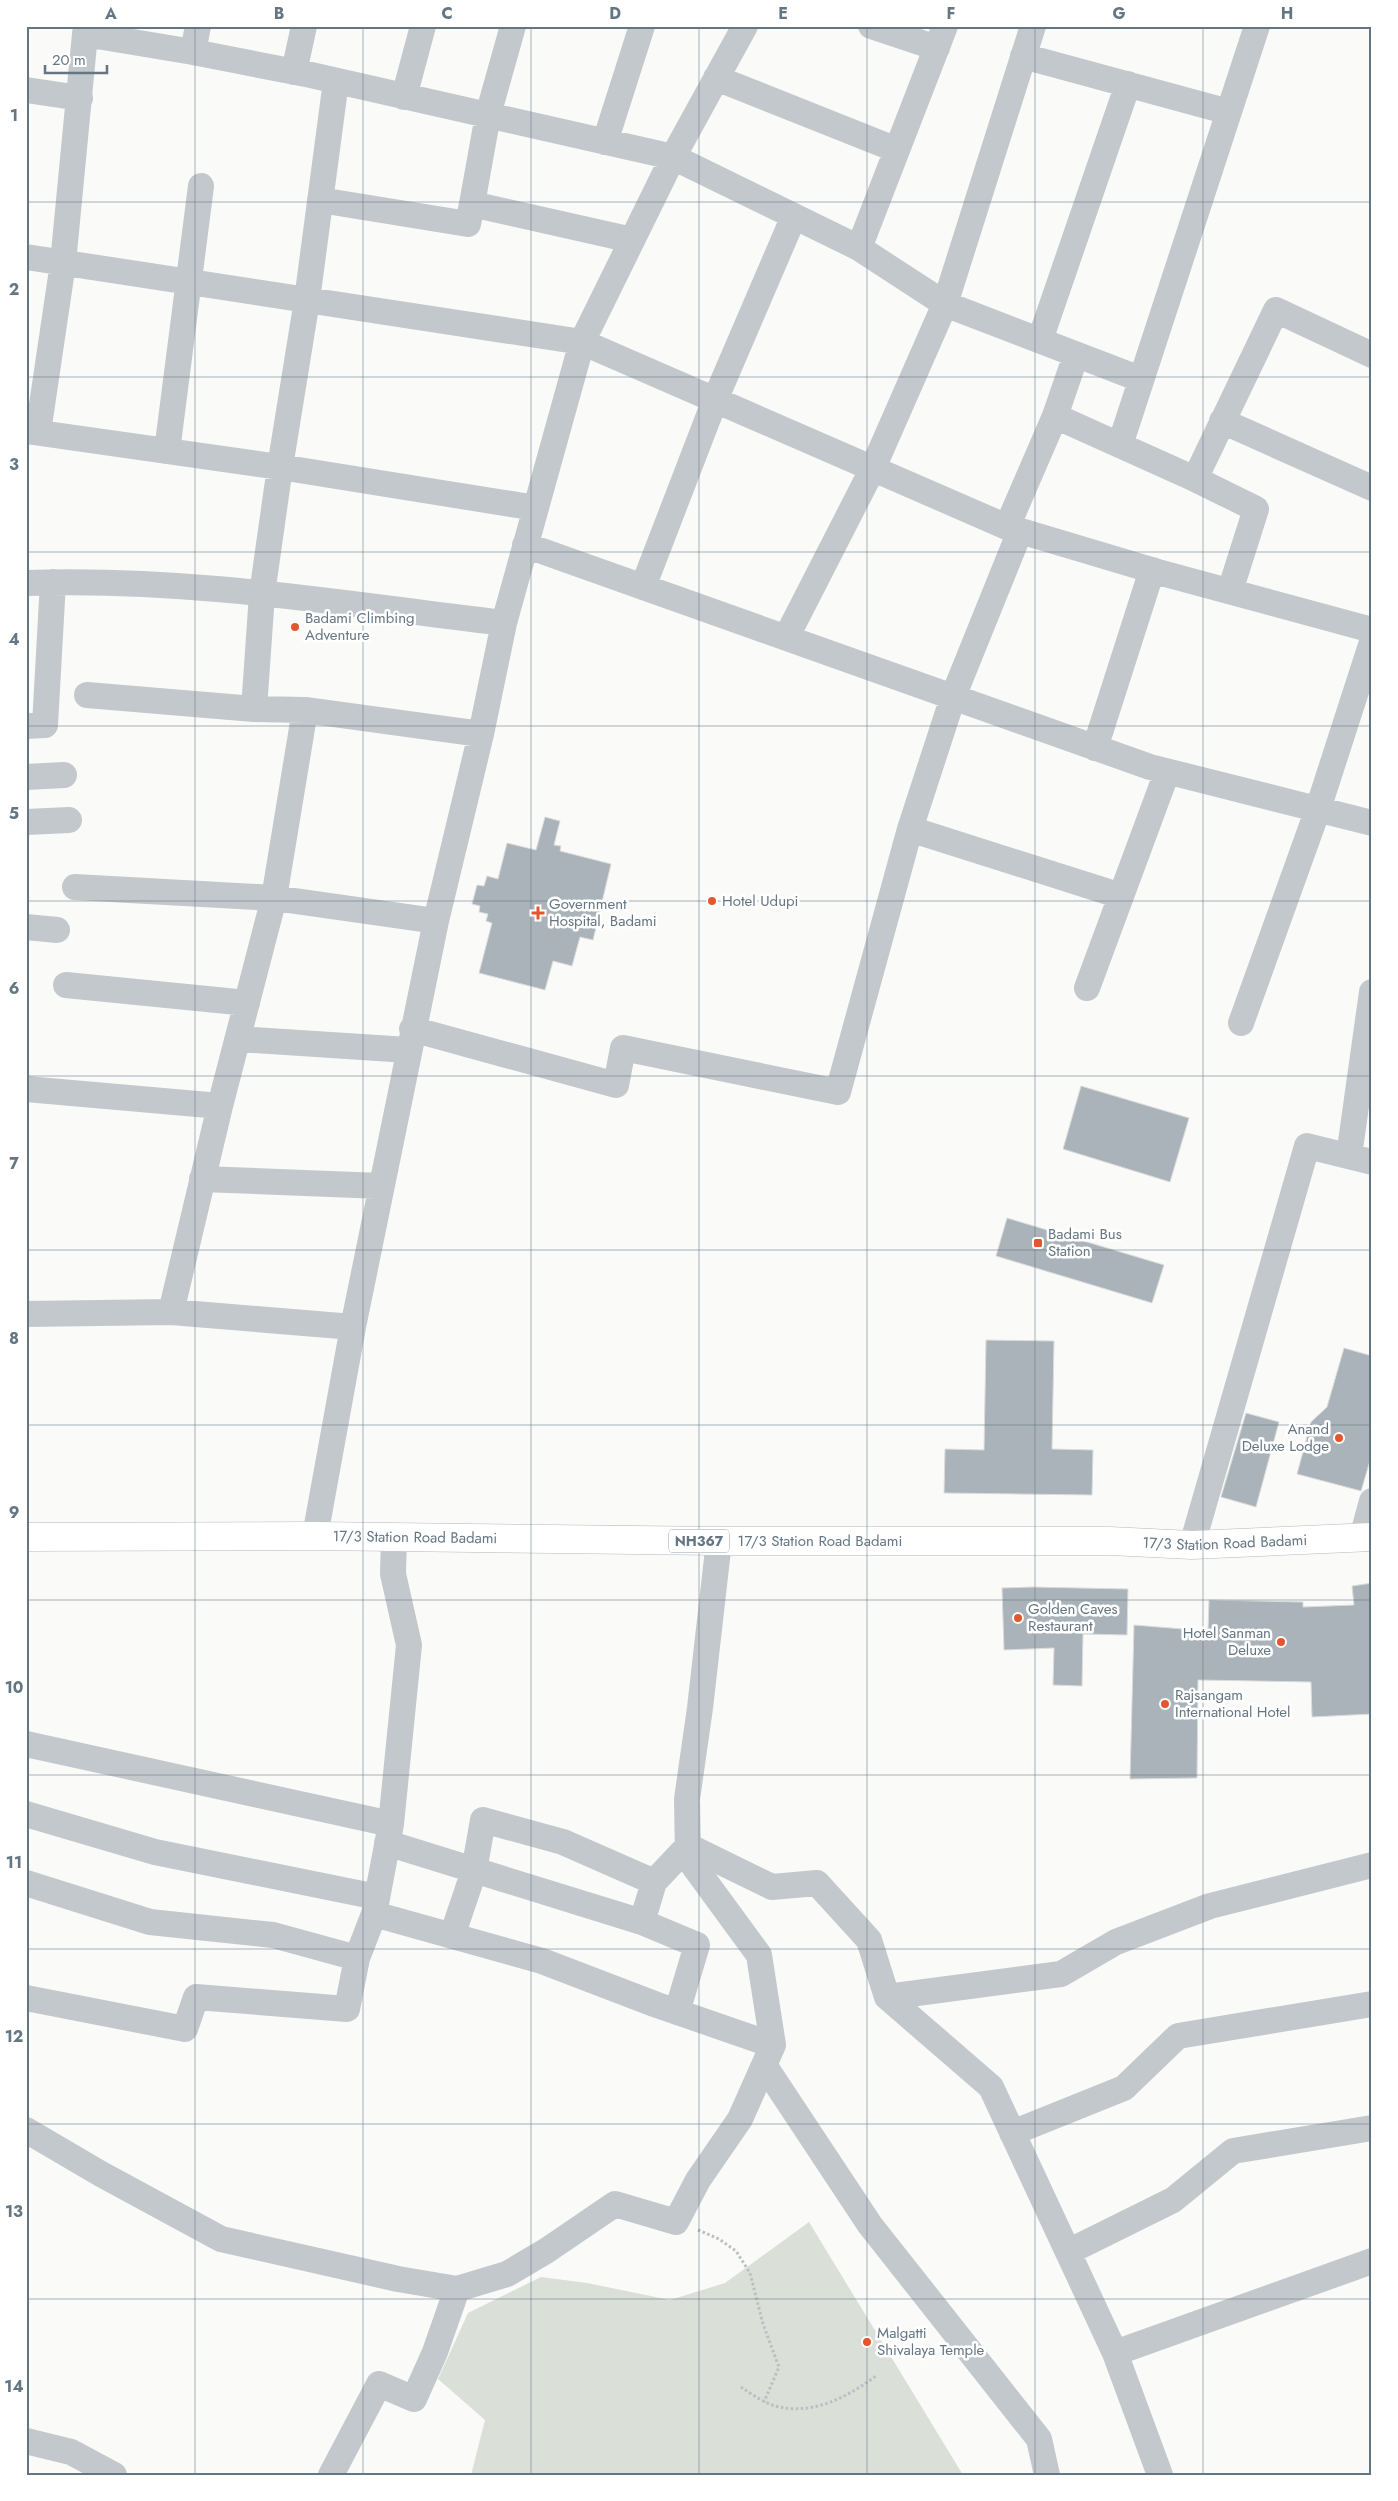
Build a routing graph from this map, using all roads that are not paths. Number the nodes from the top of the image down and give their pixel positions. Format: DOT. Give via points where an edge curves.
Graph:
graph roads {
  1 [pos="198,26"];
  2 [pos="304,26"];
  3 [pos="423,26"];
  4 [pos="514,26"];
  5 [pos="642,26"];
  6 [pos="745,26"];
  7 [pos="871,26"];
  8 [pos="1033,26"];
  9 [pos="1257,26"];
  10 [pos="85,30"];
  11 [pos="941,37"];
  12 [pos="194,52"];
  13 [pos="1023,56"];
  14 [pos="294,72"];
  15 [pos="716,78"];
  16 [pos="336,81"];
  17 [pos="1128,84"];
  18 [pos="26,90"];
  19 [pos="404,96"];
  20 [pos="80,98"];
  21 [pos="1229,112"];
  22 [pos="488,115"];
  23 [pos="605,142"];
  24 [pos="897,150"];
  25 [pos="673,157"];
  26 [pos="201,186"];
  27 [pos="320,200"];
  28 [pos="472,204"];
  29 [pos="794,216"];
  30 [pos="632,240"];
  31 [pos="859,248"];
  32 [pos="26,257"];
  33 [pos="63,264"];
  34 [pos="190,282"];
  35 [pos="307,300"];
  36 [pos="945,304"];
  37 [pos="1040,340"];
  38 [pos="582,342"];
  39 [pos="1076,355"];
  40 [pos="1372,355"];
  41 [pos="1140,379"];
  42 [pos="716,400"];
  43 [pos="1055,416"];
  44 [pos="1222,421"];
  45 [pos="32,431"];
  46 [pos="1120,446"];
  47 [pos="167,451"];
  48 [pos="280,467"];
  49 [pos="872,468"];
  50 [pos="1195,479"];
  51 [pos="1372,488"];
  52 [pos="536,508"];
  53 [pos="1013,529"];
  54 [pos="525,545"];
  55 [pos="1152,570"];
  56 [pos="53,582"];
  57 [pos="26,583"];
  58 [pos="643,587"];
  59 [pos="1230,591"];
  60 [pos="262,594"];
  61 [pos="504,623"];
  62 [pos="1372,630"];
  63 [pos="786,638"];
  64 [pos="1372,642"];
  65 [pos="86,695"];
  66 [pos="953,697"];
  67 [pos="254,709"];
  68 [pos="305,710"];
  69 [pos="26,726"];
  70 [pos="481,734"];
  71 [pos="1094,748"];
  72 [pos="1167,772"];
  73 [pos="26,776"];
  74 [pos="64,776"];
  75 [pos="1318,809"];
  76 [pos="69,820"];
  77 [pos="26,822"];
  78 [pos="1372,823"];
  79 [pos="910,829"];
  80 [pos="75,887"];
  81 [pos="1121,896"];
  82 [pos="274,898"];
  83 [pos="436,921"];
  84 [pos="26,927"];
  85 [pos="57,930"];
  86 [pos="66,985"];
  87 [pos="1087,988"];
  88 [pos="1372,992"];
  89 [pos="247,1003"];
  90 [pos="1241,1023"];
  91 [pos="238,1039"];
  92 [pos="410,1039"];
  93 [pos="26,1089"];
  94 [pos="220,1106"];
  95 [pos="1360,1159"];
  96 [pos="202,1179"];
  97 [pos="381,1186"];
  98 [pos="171,1312"];
  99 [pos="26,1314"];
  100 [pos="353,1327"];
  101 [pos="1372,1501"];
  102 [pos="315,1536"];
  103 [pos="26,1537"];
  104 [pos="394,1537"];
  105 [pos="1367,1538"];
  106 [pos="719,1541"];
  107 [pos="1192,1545"];
  108 [pos="26,1744"];
  109 [pos="26,1814"];
  110 [pos="389,1834"];
  111 [pos="688,1846"];
  112 [pos="1372,1865"];
  113 [pos="474,1870"];
  114 [pos="654,1882"];
  115 [pos="26,1883"];
  116 [pos="375,1906"];
  117 [pos="642,1922"];
  118 [pos="452,1936"];
  119 [pos="357,1958"];
  120 [pos="887,1997"];
  121 [pos="26,1998"];
  122 [pos="1372,2004"];
  123 [pos="677,2012"];
  124 [pos="768,2055"];
  125 [pos="1372,2128"];
  126 [pos="26,2130"];
  127 [pos="1012,2133"];
  128 [pos="1068,2252"];
  129 [pos="1372,2261"];
  130 [pos="457,2290"];
  131 [pos="1115,2353"];
  132 [pos="26,2441"];
  133 [pos="114,2475"];
  134 [pos="331,2475"];
  135 [pos="1048,2475"];
  136 [pos="1160,2475"];
  1 -- 12 [label="street"];
  2 -- 14 [label="street"];
  3 -- 19 [label="street"];
  4 -- 22 [label="street"];
  5 -- 23 [label="street"];
  6 -- 15 [label="street"];
  7 -- 11 [label="street"];
  8 -- 13 [label="street"];
  9 -- 21 [label="street"];
  10 -- 12 [label="street"];
  10 -- 20 [label="street"];
  11 -- 24 [label="street"];
  12 -- 14 [label="street"];
  13 -- 17 [label="street"];
  13 -- 36 [label="street"];
  14 -- 16 [label="street"];
  15 -- 24 [label="street"];
  15 -- 25 [label="street"];
  16 -- 19 [label="street"];
  16 -- 27 [label="street"];
  17 -- 21 [label="street"];
  17 -- 37 [label="street"];
  18 -- 20 [label="street"];
  19 -- 22 [label="street"];
  20 -- 33 [label="street"];
  21 -- 41 [label="street"];
  22 -- 23 [label="street"];
  22 -- 28 [label="street"];
  23 -- 25 [label="street"];
  24 -- 31 [label="street"];
  25 -- 29 [label="street"];
  25 -- 30 [label="street"];
  26 -- 34 [label="street"];
  27 -- 28 [label="street" via="468,224"];
  27 -- 35 [label="street"];
  28 -- 30 [label="street"];
  29 -- 31 [label="street"];
  29 -- 42 [label="street"];
  30 -- 38 [label="street"];
  31 -- 36 [label="street"];
  32 -- 33 [label="street"];
  33 -- 34 [label="street"];
  33 -- 45 [label="street"];
  34 -- 35 [label="street"];
  34 -- 47 [label="street"];
  35 -- 38 [label="street"];
  35 -- 48 [label="street"];
  36 -- 37 [label="street"];
  36 -- 49 [label="street"];
  37 -- 39 [label="street"];
  38 -- 42 [label="street"];
  38 -- 52 [label="street"];
  39 -- 41 [label="street"];
  39 -- 43 [label="street"];
  40 -- 44 [label="street" via="1276,310"];
  41 -- 46 [label="street"];
  42 -- 49 [label="street"];
  42 -- 58 [label="street"];
  43 -- 46 [label="street"];
  43 -- 53 [label="street"];
  44 -- 50 [label="street"];
  44 -- 51 [label="street"];
  45 -- 47 [label="street"];
  46 -- 50 [label="street"];
  47 -- 48 [label="street"];
  48 -- 52 [label="street"];
  48 -- 60 [label="street"];
  49 -- 53 [label="street"];
  49 -- 63 [label="street"];
  50 -- 59 [label="street" via="1256,509"];
  52 -- 54 [label="street"];
  53 -- 55 [label="street"];
  53 -- 66 [label="street"];
  54 -- 58 [label="street"];
  54 -- 61 [label="street"];
  55 -- 59 [label="street"];
  55 -- 71 [label="street"];
  56 -- 57 [label="street"];
  56 -- 60 [label="street" via="96,580"];
  56 -- 69 [label="street" via="45,725"];
  58 -- 63 [label="street"];
  59 -- 62 [label="street"];
  60 -- 61 [label="street"];
  60 -- 67 [label="street"];
  61 -- 70 [label="street"];
  63 -- 66 [label="street"];
  64 -- 75 [label="street"];
  65 -- 67 [label="street"];
  66 -- 71 [label="street"];
  66 -- 79 [label="street"];
  67 -- 68 [label="street"];
  68 -- 70 [label="street"];
  68 -- 82 [label="street"];
  70 -- 83 [label="street"];
  71 -- 72 [label="street"];
  72 -- 75 [label="street"];
  72 -- 81 [label="street"];
  73 -- 74 [label="street"];
  75 -- 78 [label="street"];
  75 -- 90 [label="street"];
  76 -- 77 [label="street"];
  79 -- 81 [label="street"];
  79 -- 92 [label="street" via="838,1092 623,1048 616,1085"];
  80 -- 82 [label="street"];
  81 -- 87 [label="street"];
  82 -- 83 [label="street"];
  82 -- 89 [label="street"];
  83 -- 92 [label="street"];
  84 -- 85 [label="street"];
  86 -- 89 [label="street"];
  88 -- 95 [label="street"];
  89 -- 91 [label="street"];
  91 -- 92 [label="street"];
  91 -- 94 [label="street"];
  92 -- 97 [label="street"];
  93 -- 94 [label="street"];
  94 -- 96 [label="street"];
  95 -- 107 [label="street" via="1307,1146"];
  96 -- 97 [label="street"];
  96 -- 98 [label="street"];
  97 -- 100 [label="street"];
  98 -- 99 [label="street"];
  98 -- 100 [label="street"];
  100 -- 102 [label="street"];
  101 -- 105 [label="street"];
  102 -- 103 [label="highway, 17/3 Station Road Badami / NH367"];
  102 -- 104 [label="highway, 17/3 Station Road Badami / NH367"];
  104 -- 106 [label="highway, 17/3 Station Road Badami / NH367"];
  104 -- 110 [label="street" via="393,1574 409,1645"];
  105 -- 107 [label="highway, 17/3 Station Road Badami / NH367"];
  106 -- 107 [label="highway, 17/3 Station Road Badami / NH367" via="1110,1541"];
  106 -- 111 [label="street" via="687,1799"];
  108 -- 110 [label="street"];
  109 -- 116 [label="street" via="155,1852"];
  110 -- 113 [label="street"];
  110 -- 116 [label="street"];
  111 -- 114 [label="street"];
  111 -- 120 [label="street" via="772,1887 817,1883 869,1940"];
  111 -- 124 [label="street" via="688,1858 759,1955"];
  112 -- 120 [label="street" via="1210,1906 1116,1942 1061,1974"];
  113 -- 114 [label="street" via="483,1820 564,1842"];
  113 -- 117 [label="street"];
  113 -- 118 [label="street"];
  114 -- 117 [label="street"];
  115 -- 119 [label="street" via="150,1922 273,1936"];
  116 -- 118 [label="street"];
  116 -- 119 [label="street"];
  117 -- 123 [label="street" via="697,1945"];
  118 -- 123 [label="street" via="542,1961"];
  119 -- 121 [label="street" via="347,2009 196,1997 185,2029"];
  120 -- 127 [label="street" via="991,2087"];
  122 -- 127 [label="street" via="1178,2036 1124,2088"];
  123 -- 124 [label="street"];
  124 -- 130 [label="street" via="740,2119 698,2180 676,2222 615,2204 507,2274"];
  124 -- 135 [label="street" via="870,2225 1039,2439"];
  125 -- 128 [label="street" via="1233,2151 1174,2200"];
  126 -- 130 [label="street" via="221,2239"];
  127 -- 128 [label="street"];
  128 -- 131 [label="street"];
  129 -- 131 [label="street"];
  130 -- 134 [label="street" via="414,2399 380,2384"];
  131 -- 136 [label="street"];
  132 -- 133 [label="street" via="71,2452"];
}
